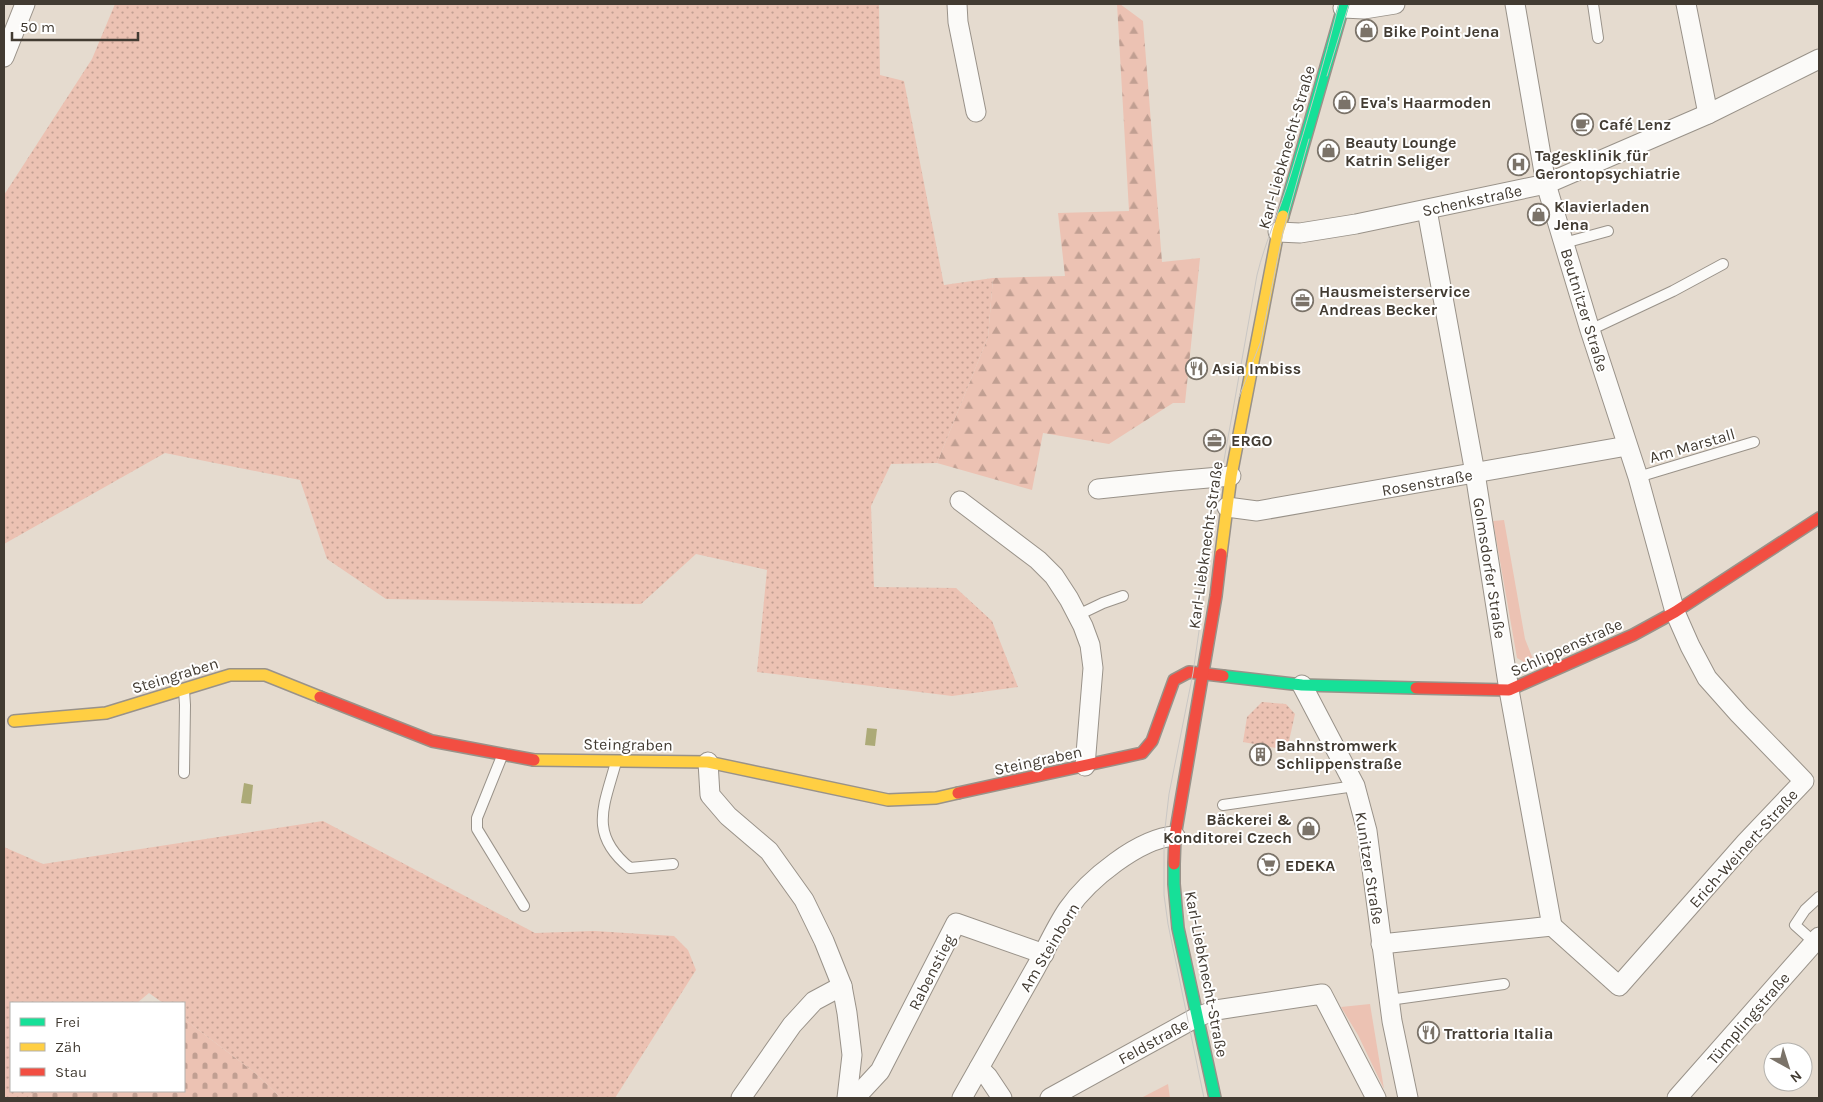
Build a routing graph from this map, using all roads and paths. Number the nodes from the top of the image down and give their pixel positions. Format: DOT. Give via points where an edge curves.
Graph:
graph roads {
  1 [pos="25,4"];
  2 [pos="957,4"];
  3 [pos="1395,4"];
  4 [pos="1515,4"];
  5 [pos="1593,4"];
  6 [pos="1686,4"];
  7 [pos="1344,6"];
  8 [pos="1598,38"];
  9 [pos="4,57"];
  10 [pos="1819,59"];
  11 [pos="976,112"];
  12 [pos="1708,114"];
  13 [pos="1546,184"];
  14 [pos="1427,210"];
  15 [pos="1608,231"];
  16 [pos="1278,232"];
  17 [pos="1564,243"];
  18 [pos="1724,264"];
  19 [pos="1590,330"];
  20 [pos="1754,442"];
  21 [pos="1627,446"];
  22 [pos="1475,473"];
  23 [pos="1230,476"];
  24 [pos="1638,476"];
  25 [pos="1098,490"];
  26 [pos="960,501"];
  27 [pos="1227,507"];
  28 [pos="1819,518"];
  29 [pos="1123,596"];
  30 [pos="1675,612"];
  31 [pos="1078,615"];
  32 [pos="1203,674"];
  33 [pos="1302,685"];
  34 [pos="184,689"];
  35 [pos="1509,690"];
  36 [pos="14,721"];
  37 [pos="503,755"];
  38 [pos="617,760"];
  39 [pos="708,762"];
  40 [pos="1085,766"];
  41 [pos="184,773"];
  42 [pos="1355,786"];
  43 [pos="1223,805"];
  44 [pos="1175,836"];
  45 [pos="673,864"];
  46 [pos="1819,897"];
  47 [pos="524,906"];
  48 [pos="1552,926"];
  49 [pos="1817,939"];
  50 [pos="1381,944"];
  51 [pos="1044,954"];
  52 [pos="1504,984"];
  53 [pos="842,986"];
  54 [pos="1389,1000"];
  55 [pos="1197,1017"];
  56 [pos="979,1068"];
  57 [pos="741,1098"];
  58 [pos="847,1098"];
  59 [pos="855,1098"];
  60 [pos="962,1098"];
  61 [pos="1002,1098"];
  62 [pos="1050,1098"];
  63 [pos="1214,1098"];
  64 [pos="1376,1098"];
  65 [pos="1408,1098"];
  66 [pos="1677,1098"];
  1 -- 9 [label="street"];
  2 -- 11 [label="street"];
  3 -- 7 [label="street" via="1364,9"];
  4 -- 13 [label="street, Beutnitzer Straße"];
  5 -- 8 [label="lane"];
  6 -- 12 [label="street"];
  7 -- 16 [label="street, Karl-Liebknecht-Straße"];
  10 -- 12 [label="street, Schenkstraße"];
  12 -- 13 [label="street, Schenkstraße"];
  13 -- 14 [label="street, Schenkstraße"];
  13 -- 17 [label="street, Beutnitzer Straße"];
  14 -- 16 [label="street, Schenkstraße" via="1300,233"];
  14 -- 22 [label="street, Golmsdorfer Straße"];
  15 -- 17 [label="lane"];
  16 -- 23 [label="street, Karl-Liebknecht-Straße"];
  17 -- 19 [label="street, Beutnitzer Straße"];
  18 -- 19 [label="lane"];
  19 -- 21 [label="street, Beutnitzer Straße"];
  20 -- 24 [label="lane, Am Marstall"];
  21 -- 22 [label="street, Rosenstraße"];
  21 -- 24 [label="street, Beutnitzer Straße"];
  22 -- 27 [label="street, Rosenstraße" via="1257,511"];
  22 -- 35 [label="street, Golmsdorfer Straße"];
  23 -- 25 [label="street"];
  23 -- 27 [label="street, Karl-Liebknecht-Straße"];
  24 -- 30 [label="street, Beutnitzer Straße"];
  26 -- 31 [label="street" via="1038,560 1054,576"];
  27 -- 32 [label="street, Karl-Liebknecht-Straße"];
  28 -- 30 [label="street, Schlippenstraße"];
  29 -- 31 [label="lane"];
  30 -- 35 [label="street, Schlippenstraße" via="1632,635"];
  30 -- 48 [label="street, Erich-Weinert-Straße" via="1707,678 1804,781 1619,986"];
  31 -- 40 [label="street" via="1090,645 1093,668"];
  32 -- 33 [label="street, Schlippenstraße"];
  32 -- 40 [label="street, Steingraben" via="1189,672 1174,680 1152,741 1142,753"];
  32 -- 44 [label="street, Karl-Liebknecht-Straße"];
  33 -- 35 [label="street, Schlippenstraße"];
  33 -- 42 [label="street, Kunitzer Straße"];
  34 -- 36 [label="street, Steingraben" via="106,713"];
  34 -- 37 [label="street, Steingraben" via="230,675 265,676 432,741"];
  34 -- 41 [label="lane"];
  35 -- 48 [label="street, Golmsdorfer Straße"];
  37 -- 38 [label="street, Steingraben" via="534,760"];
  37 -- 47 [label="lane" via="477,818 477,829"];
  38 -- 39 [label="street, Steingraben"];
  38 -- 45 [label="lane" via="602,816 607,843 618,859 630,868"];
  39 -- 40 [label="street, Steingraben" via="888,800 936,798"];
  39 -- 53 [label="street" via="710,795 728,816 769,851 804,900"];
  42 -- 43 [label="lane"];
  42 -- 50 [label="street, Kunitzer Straße" via="1367,831"];
  44 -- 51 [label="street, Am Steinborn" via="1147,844 1098,877 1068,910"];
  44 -- 55 [label="street, Karl-Liebknecht-Straße" via="1176,906"];
  46 -- 49 [label="lane" via="1795,925"];
  48 -- 50 [label="street, Kunitzer Straße"];
  49 -- 66 [label="street, Tümplingstraße"];
  50 -- 54 [label="street, Kunitzer Straße"];
  51 -- 56 [label="street, Am Steinborn"];
  51 -- 59 [label="street, Rabenstieg" via="956,923 880,1071"];
  52 -- 54 [label="lane"];
  53 -- 57 [label="street" via="814,1001 792,1025"];
  53 -- 58 [label="street" via="852,1054"];
  54 -- 65 [label="street, Kunitzer Straße"];
  55 -- 62 [label="street, Feldstraße"];
  55 -- 63 [label="street, Karl-Liebknecht-Straße"];
  55 -- 64 [label="street, Feldstraße" via="1216,1010 1322,994"];
  56 -- 60 [label="street, Am Steinborn"];
  56 -- 61 [label="street"];
}
